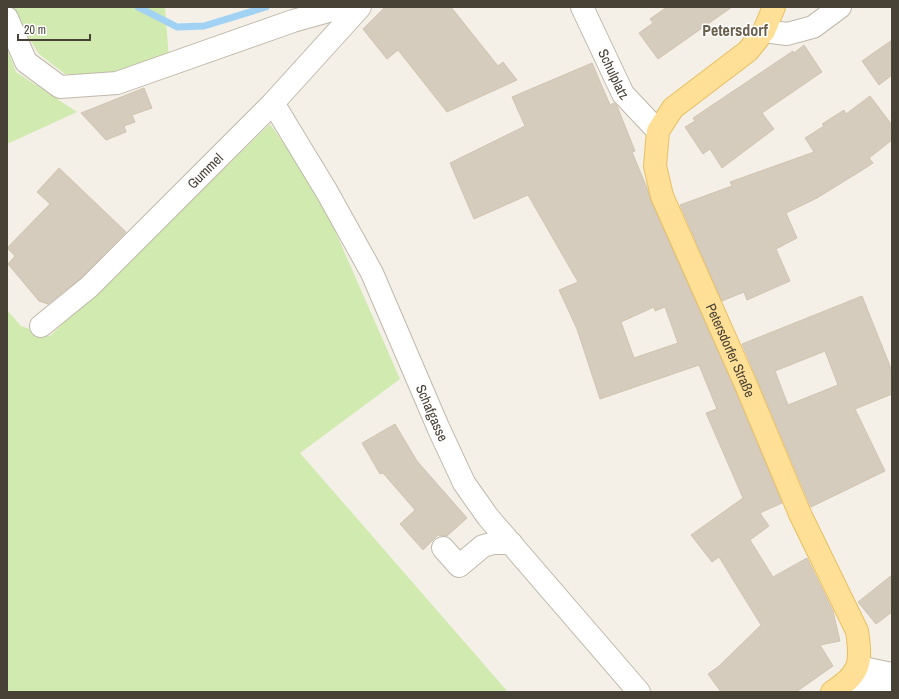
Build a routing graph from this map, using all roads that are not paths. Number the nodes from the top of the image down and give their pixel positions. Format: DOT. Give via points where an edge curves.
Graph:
graph roads {
  1 [pos="343,7"];
  2 [pos="360,7"];
  3 [pos="582,7"];
  4 [pos="774,7"];
  5 [pos="840,7"];
  6 [pos="7,18"];
  7 [pos="764,31"];
  8 [pos="273,103"];
  9 [pos="658,131"];
  10 [pos="41,326"];
  11 [pos="511,543"];
  12 [pos="443,548"];
  13 [pos="858,668"];
  14 [pos="892,674"];
  15 [pos="639,692"];
  16 [pos="832,692"];
  17 [pos="859,692"];
  18 [pos="885,692"];
  1 -- 6 [label="street" via="293,21 117,83 60,87 26,62"];
  2 -- 8 [label="street, Gummel"];
  3 -- 9 [label="street, Schulplatz" via="623,94"];
  4 -- 7 [label="main road, Petersdorfer Straße"];
  5 -- 7 [label="street" via="813,27 787,34"];
  7 -- 9 [label="main road, Petersdorfer Straße" via="748,51 673,108"];
  8 -- 10 [label="street, Gummel" via="89,287"];
  8 -- 11 [label="street, Schafgasse" via="372,273 464,483 488,517"];
  9 -- 13 [label="main road, Petersdorfer Straße" via="656,166 662,196 800,514 857,631 860,650"];
  11 -- 12 [label="street" via="483,546 460,566"];
  11 -- 15 [label="street, Schafgasse"];
  13 -- 14 [label="street"];
  13 -- 16 [label="main road"];
  13 -- 17 [label="street"];
  13 -- 18 [label="street"];
}
